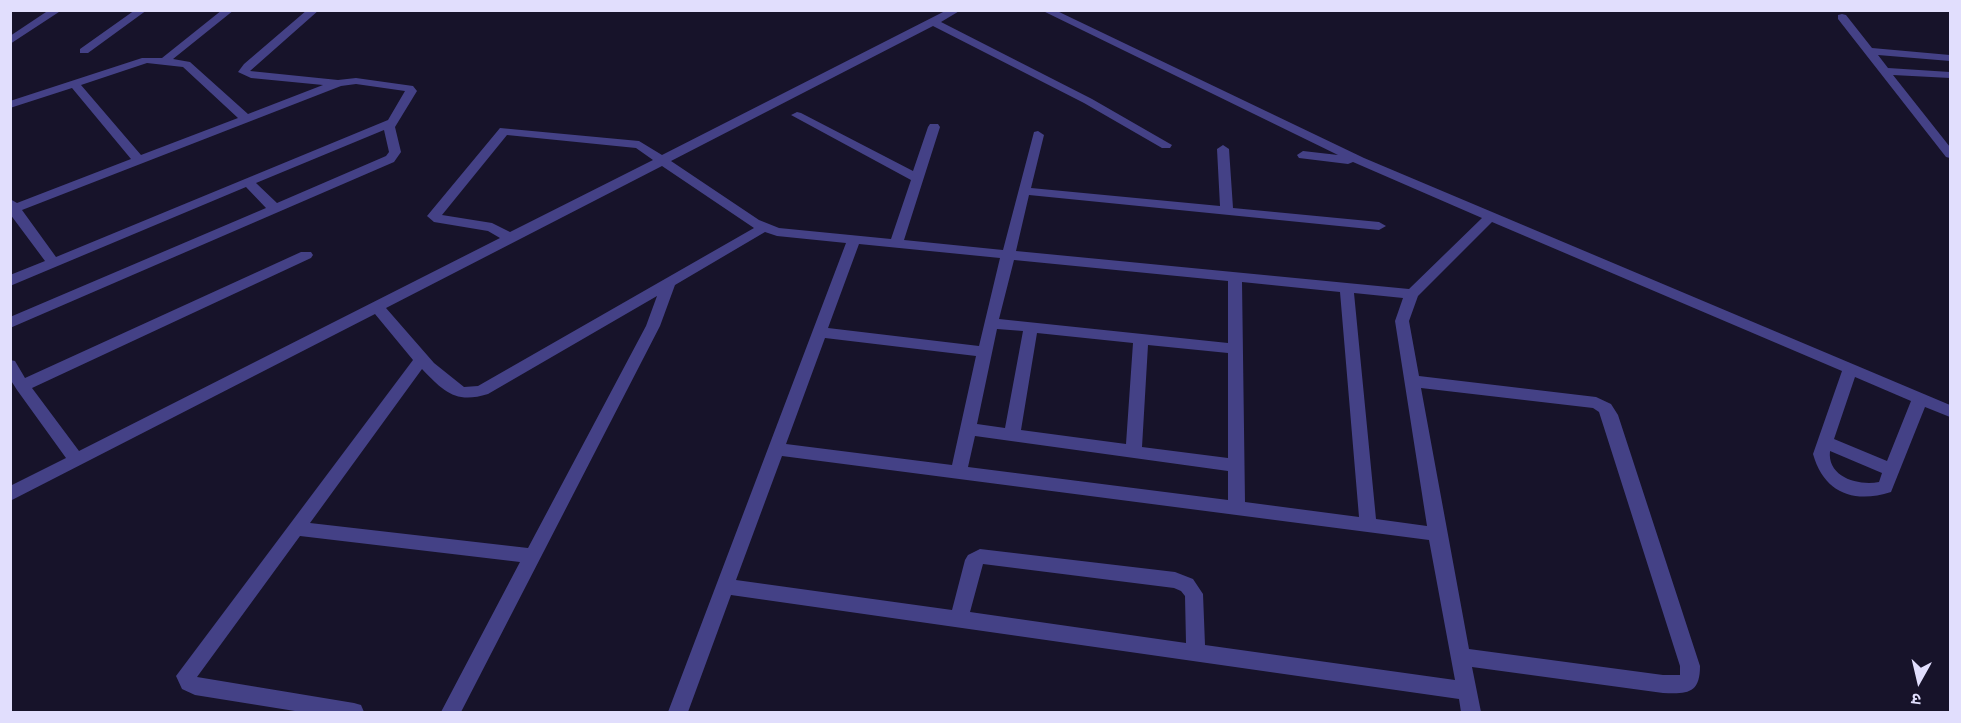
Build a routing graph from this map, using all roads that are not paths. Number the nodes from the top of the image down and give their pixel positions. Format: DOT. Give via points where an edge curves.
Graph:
graph roads {
  1 [pos="57,10"];
  2 [pos="142,10"];
  3 [pos="229,10"];
  4 [pos="314,10"];
  5 [pos="956,10"];
  6 [pos="1046,10"];
  7 [pos="1842,17"];
  8 [pos="933,22"];
  9 [pos="10,40"];
  10 [pos="84,51"];
  11 [pos="1869,51"];
  12 [pos="1950,57"];
  13 [pos="167,59"];
  14 [pos="1884,70"];
  15 [pos="1950,75"];
  16 [pos="73,83"];
  17 [pos="339,83"];
  18 [pos="10,105"];
  19 [pos="797,115"];
  20 [pos="246,119"];
  21 [pos="392,122"];
  22 [pos="934,127"];
  23 [pos="1933,131"];
  24 [pos="1950,132"];
  25 [pos="1038,135"];
  26 [pos="1166,145"];
  27 [pos="1223,149"];
  28 [pos="1950,154"];
  29 [pos="1303,155"];
  30 [pos="138,160"];
  31 [pos="664,161"];
  32 [pos="1360,161"];
  33 [pos="917,178"];
  34 [pos="248,182"];
  35 [pos="1024,191"];
  36 [pos="12,207"];
  37 [pos="275,209"];
  38 [pos="1227,211"];
  39 [pos="1491,216"];
  40 [pos="1379,226"];
  41 [pos="763,228"];
  42 [pos="512,239"];
  43 [pos="854,240"];
  44 [pos="896,244"];
  45 [pos="1009,254"];
  46 [pos="306,255"];
  47 [pos="53,263"];
  48 [pos="1235,278"];
  49 [pos="10,281"];
  50 [pos="668,284"];
  51 [pos="1347,288"];
  52 [pos="1412,294"];
  53 [pos="378,308"];
  54 [pos="991,323"];
  55 [pos="10,324"];
  56 [pos="1031,327"];
  57 [pos="820,332"];
  58 [pos="1141,339"];
  59 [pos="1236,349"];
  60 [pos="985,352"];
  61 [pos="422,359"];
  62 [pos="10,364"];
  63 [pos="1850,369"];
  64 [pos="1412,381"];
  65 [pos="22,386"];
  66 [pos="1920,399"];
  67 [pos="1950,411"];
  68 [pos="968,429"];
  69 [pos="1012,435"];
  70 [pos="1825,442"];
  71 [pos="777,450"];
  72 [pos="1134,452"];
  73 [pos="77,460"];
  74 [pos="1237,466"];
  75 [pos="1892,470"];
  76 [pos="959,473"];
  77 [pos="10,494"];
  78 [pos="1238,508"];
  79 [pos="1368,525"];
  80 [pos="296,528"];
  81 [pos="1437,534"];
  82 [pos="533,555"];
  83 [pos="724,586"];
  84 [pos="959,620"];
  85 [pos="1196,653"];
  86 [pos="1460,657"];
  87 [pos="1467,691"];
  88 [pos="354,712"];
  89 [pos="451,712"];
  90 [pos="678,712"];
  91 [pos="1471,712"];
  1 -- 9 [label="street"];
  2 -- 10 [label="street"];
  3 -- 13 [label="street"];
  4 -- 17 [label="street" via="244,72"];
  5 -- 8 [label="street"];
  6 -- 32 [label="street"];
  7 -- 11 [label="street"];
  8 -- 26 [label="street"];
  8 -- 31 [label="street"];
  11 -- 12 [label="street"];
  11 -- 14 [label="street"];
  14 -- 15 [label="street"];
  14 -- 23 [label="street"];
  16 -- 18 [label="street"];
  16 -- 20 [label="street" via="143,60 186,64"];
  16 -- 30 [label="street"];
  17 -- 20 [label="street"];
  17 -- 21 [label="street" via="356,81 409,88 411,95"];
  19 -- 33 [label="street"];
  20 -- 30 [label="street"];
  21 -- 34 [label="street"];
  21 -- 37 [label="street" via="389,127 395,152 390,159"];
  22 -- 33 [label="street"];
  23 -- 24 [label="street"];
  23 -- 28 [label="street"];
  25 -- 35 [label="street"];
  27 -- 38 [label="street"];
  29 -- 32 [label="street"];
  30 -- 36 [label="street"];
  31 -- 41 [label="street"];
  31 -- 42 [label="street"];
  31 -- 42 [label="street" via="639,145 504,131 434,216 492,227"];
  32 -- 39 [label="street"];
  33 -- 44 [label="street"];
  34 -- 37 [label="street"];
  34 -- 47 [label="street"];
  35 -- 38 [label="street"];
  35 -- 45 [label="street"];
  36 -- 47 [label="street"];
  37 -- 55 [label="street"];
  38 -- 40 [label="street"];
  39 -- 52 [label="street"];
  39 -- 63 [label="street"];
  41 -- 43 [label="street"];
  41 -- 50 [label="street"];
  42 -- 53 [label="street"];
  43 -- 44 [label="street"];
  43 -- 57 [label="street"];
  44 -- 45 [label="street"];
  45 -- 48 [label="street"];
  45 -- 54 [label="street"];
  46 -- 65 [label="street"];
  47 -- 49 [label="street"];
  48 -- 51 [label="street"];
  48 -- 59 [label="street"];
  50 -- 61 [label="street" via="483,390 462,393"];
  50 -- 82 [label="street" via="653,326"];
  51 -- 52 [label="street"];
  51 -- 79 [label="street"];
  52 -- 64 [label="street" via="1402,321"];
  53 -- 61 [label="street"];
  53 -- 73 [label="street"];
  54 -- 56 [label="street"];
  54 -- 60 [label="street"];
  56 -- 58 [label="street"];
  56 -- 69 [label="street"];
  57 -- 60 [label="street"];
  57 -- 71 [label="street"];
  58 -- 59 [label="street"];
  58 -- 72 [label="street"];
  59 -- 74 [label="street"];
  60 -- 68 [label="street"];
  61 -- 80 [label="street"];
  62 -- 65 [label="street"];
  63 -- 66 [label="street"];
  63 -- 70 [label="street"];
  64 -- 81 [label="street"];
  64 -- 86 [label="street" via="1596,403 1605,408 1690,666 1690,679 1683,685 1663,684"];
  65 -- 73 [label="street"];
  66 -- 67 [label="street"];
  66 -- 75 [label="street"];
  68 -- 69 [label="street"];
  68 -- 76 [label="street"];
  69 -- 72 [label="street"];
  70 -- 75 [label="street"];
  70 -- 75 [label="street" via="1823,463 1829,474 1846,487 1870,492 1885,487"];
  71 -- 76 [label="street"];
  71 -- 83 [label="street"];
  72 -- 74 [label="street"];
  73 -- 77 [label="street"];
  74 -- 78 [label="street"];
  76 -- 78 [label="street"];
  78 -- 79 [label="street"];
  79 -- 81 [label="street"];
  80 -- 82 [label="street"];
  80 -- 88 [label="street" via="186,676 195,686"];
  81 -- 86 [label="street"];
  82 -- 89 [label="street"];
  83 -- 84 [label="street"];
  83 -- 90 [label="street"];
  84 -- 85 [label="street"];
  84 -- 85 [label="street" via="974,560 980,556 1163,579 1186,585 1194,594"];
  85 -- 87 [label="street"];
  86 -- 87 [label="street"];
  87 -- 91 [label="street"];
}
